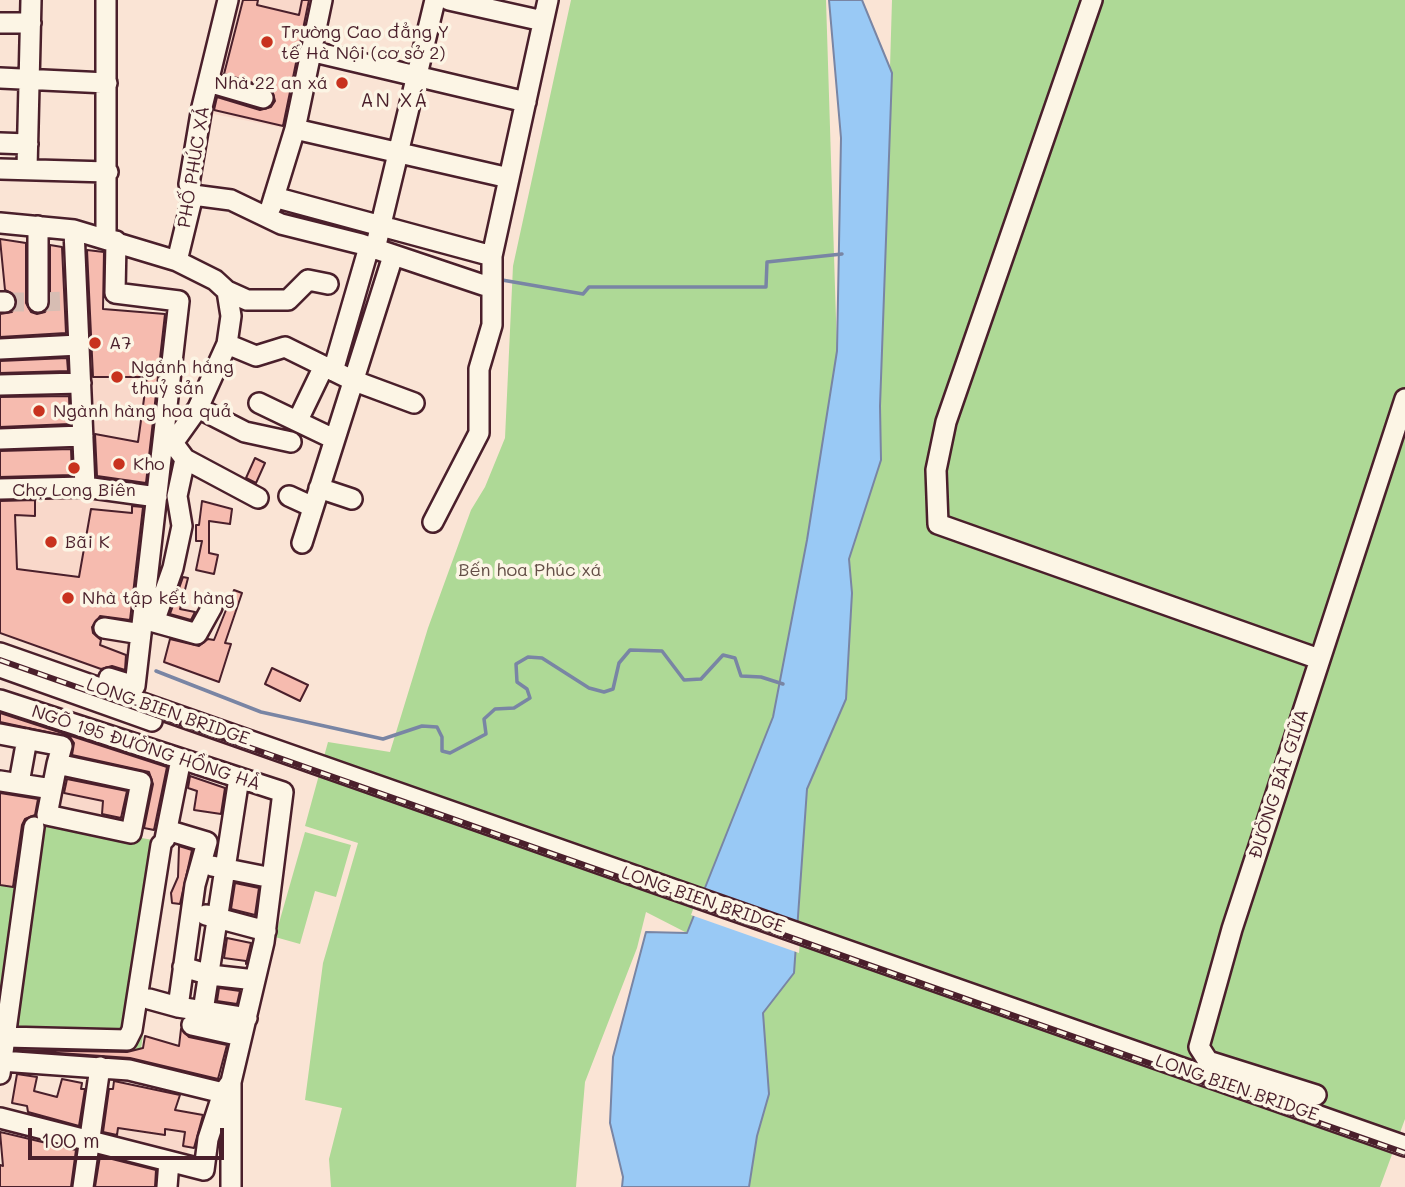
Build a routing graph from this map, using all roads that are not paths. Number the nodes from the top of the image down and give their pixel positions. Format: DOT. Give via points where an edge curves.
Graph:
graph roads {
  1 [pos="31,0"];
  2 [pos="106,0"];
  3 [pos="228,0"];
  4 [pos="323,0"];
  5 [pos="435,0"];
  6 [pos="449,0"];
  7 [pos="548,0"];
  8 [pos="1092,0"];
  9 [pos="543,21"];
  10 [pos="0,23"];
  11 [pos="31,23"];
  12 [pos="310,51"];
  13 [pos="417,75"];
  14 [pos="0,78"];
  15 [pos="29,80"];
  16 [pos="208,82"];
  17 [pos="107,83"];
  18 [pos="263,98"];
  19 [pos="526,102"];
  20 [pos="295,129"];
  21 [pos="0,143"];
  22 [pos="28,144"];
  23 [pos="398,153"];
  24 [pos="0,169"];
  25 [pos="27,169"];
  26 [pos="108,172"];
  27 [pos="509,178"];
  28 [pos="193,195"];
  29 [pos="274,197"];
  30 [pos="268,218"];
  31 [pos="0,223"];
  32 [pos="38,226"];
  33 [pos="379,228"];
  34 [pos="74,230"];
  35 [pos="111,239"];
  36 [pos="379,250"];
  37 [pos="492,256"];
  38 [pos="177,261"];
  39 [pos="328,284"];
  40 [pos="492,288"];
  41 [pos="227,291"];
  42 [pos="38,302"];
  43 [pos="227,344"];
  44 [pos="79,345"];
  45 [pos="0,349"];
  46 [pos="328,368"];
  47 [pos="352,380"];
  48 [pos="81,383"];
  49 [pos="0,385"];
  50 [pos="1405,399"];
  51 [pos="259,403"];
  52 [pos="414,404"];
  53 [pos="198,408"];
  54 [pos="298,420"];
  55 [pos="83,436"];
  56 [pos="0,439"];
  57 [pos="334,439"];
  58 [pos="291,442"];
  59 [pos="186,459"];
  60 [pos="85,487"];
  61 [pos="0,489"];
  62 [pos="289,496"];
  63 [pos="157,497"];
  64 [pos="316,497"];
  65 [pos="258,498"];
  66 [pos="352,499"];
  67 [pos="433,522"];
  68 [pos="302,543"];
  69 [pos="212,607"];
  70 [pos="104,628"];
  71 [pos="141,634"];
  72 [pos="0,643"];
  73 [pos="0,653"];
  74 [pos="1319,659"];
  75 [pos="0,667"];
  76 [pos="0,700"];
  77 [pos="0,734"];
  78 [pos="27,740"];
  79 [pos="181,759"];
  80 [pos="57,764"];
  81 [pos="239,778"];
  82 [pos="9,782"];
  83 [pos="52,789"];
  84 [pos="34,827"];
  85 [pos="164,838"];
  86 [pos="200,864"];
  87 [pos="223,867"];
  88 [pos="272,878"];
  89 [pos="191,911"];
  90 [pos="217,918"];
  91 [pos="266,931"];
  92 [pos="183,967"];
  93 [pos="210,975"];
  94 [pos="255,981"];
  95 [pos="149,999"];
  96 [pos="177,1007"];
  97 [pos="198,1018"];
  98 [pos="244,1027"];
  99 [pos="5,1037"];
  100 [pos="1,1067"];
  101 [pos="100,1067"];
  102 [pos="227,1087"];
  103 [pos="1316,1096"];
  104 [pos="0,1118"];
  105 [pos="90,1141"];
  106 [pos="1405,1146"];
  107 [pos="1405,1160"];
  108 [pos="169,1161"];
  109 [pos="83,1187"];
  110 [pos="167,1187"];
  111 [pos="231,1187"];
  1 -- 11 [label="street"];
  2 -- 17 [label="street"];
  3 -- 16 [label="street, PHỐ PHÚC XÁ"];
  4 -- 12 [label="street"];
  5 -- 13 [label="street"];
  6 -- 9 [label="street"];
  7 -- 9 [label="street"];
  8 -- 74 [label="street" via="946,422 936,470 938,524"];
  9 -- 19 [label="street"];
  10 -- 11 [label="street"];
  11 -- 15 [label="street"];
  12 -- 13 [label="street"];
  12 -- 20 [label="street"];
  13 -- 19 [label="street"];
  13 -- 23 [label="street"];
  14 -- 15 [label="street"];
  15 -- 17 [label="street"];
  15 -- 22 [label="street"];
  16 -- 18 [label="street"];
  16 -- 28 [label="street, PHỐ PHÚC XÁ" via="188,184"];
  17 -- 26 [label="street"];
  19 -- 27 [label="street"];
  20 -- 23 [label="street"];
  20 -- 29 [label="street"];
  21 -- 22 [label="street"];
  22 -- 25 [label="street"];
  23 -- 27 [label="street"];
  23 -- 33 [label="street"];
  24 -- 25 [label="street"];
  25 -- 26 [label="street"];
  26 -- 35 [label="street"];
  27 -- 37 [label="street"];
  28 -- 30 [label="street" via="231,200"];
  28 -- 38 [label="street, PHỐ PHÚC XÁ"];
  29 -- 30 [label="street"];
  29 -- 33 [label="street"];
  30 -- 36 [label="street"];
  31 -- 32 [label="street"];
  32 -- 34 [label="street"];
  32 -- 42 [label="street"];
  33 -- 36 [label="street"];
  33 -- 37 [label="street"];
  34 -- 35 [label="street"];
  34 -- 44 [label="street" via="73,301"];
  35 -- 38 [label="street"];
  35 -- 63 [label="street" via="115,293 179,301"];
  36 -- 40 [label="street"];
  36 -- 46 [label="street"];
  36 -- 47 [label="street"];
  37 -- 40 [label="street"];
  38 -- 41 [label="street" via="215,279"];
  39 -- 41 [label="street" via="308,280 288,300 247,300"];
  40 -- 67 [label="street" via="492,325 479,369 479,433"];
  41 -- 43 [label="street" via="232,316"];
  43 -- 46 [label="street" via="256,356 285,347"];
  43 -- 53 [label="street"];
  44 -- 45 [label="street"];
  44 -- 48 [label="street"];
  46 -- 47 [label="street"];
  46 -- 54 [label="street"];
  47 -- 52 [label="street"];
  47 -- 57 [label="street"];
  48 -- 49 [label="street"];
  48 -- 55 [label="street"];
  50 -- 74 [label="street, ĐƯỜNG BÃI GIỮA"];
  51 -- 54 [label="street"];
  53 -- 58 [label="street" via="245,432"];
  53 -- 59 [label="street" via="173,443"];
  54 -- 57 [label="street"];
  55 -- 56 [label="street"];
  55 -- 60 [label="street"];
  57 -- 64 [label="street"];
  59 -- 65 [label="street"];
  59 -- 69 [label="street" via="177,496 182,526 154,622 197,634"];
  60 -- 61 [label="street"];
  60 -- 63 [label="street"];
  62 -- 64 [label="street"];
  63 -- 71 [label="street"];
  64 -- 66 [label="street"];
  64 -- 68 [label="street"];
  70 -- 71 [label="street"];
  71 -- 72 [label="street" via="135,686"];
  73 -- 106 [label="street, LONG BIEN BRIDGE"];
  74 -- 103 [label="street, ĐƯỜNG BÃI GIỮA" via="1199,1047 1208,1061"];
  75 -- 107 [label="street, LONG BIEN BRIDGE"];
  76 -- 79 [label="street, NGÕ 195 ĐƯỜNG HỒNG HÀ"];
  77 -- 78 [label="street"];
  78 -- 80 [label="street" via="62,746"];
  78 -- 82 [label="street"];
  79 -- 81 [label="street, NGÕ 195 ĐƯỜNG HỒNG HÀ"];
  79 -- 85 [label="street"];
  80 -- 83 [label="street"];
  80 -- 83 [label="street" via="141,782 131,833 47,815"];
  81 -- 87 [label="street"];
  81 -- 88 [label="street, NGÕ 195 ĐƯỜNG HỒNG HÀ" via="283,792"];
  82 -- 83 [label="street"];
  84 -- 99 [label="street"];
  85 -- 86 [label="street" via="206,842"];
  85 -- 99 [label="street" via="127,1040"];
  86 -- 87 [label="street"];
  86 -- 89 [label="street"];
  87 -- 88 [label="street"];
  87 -- 90 [label="street"];
  88 -- 91 [label="street, NGÕ 195 ĐƯỜNG HỒNG HÀ"];
  89 -- 90 [label="street"];
  89 -- 92 [label="street"];
  90 -- 91 [label="street"];
  90 -- 93 [label="street"];
  91 -- 94 [label="street, NGÕ 195 ĐƯỜNG HỒNG HÀ"];
  92 -- 93 [label="street"];
  92 -- 96 [label="street"];
  93 -- 94 [label="street"];
  93 -- 97 [label="street"];
  94 -- 98 [label="street, NGÕ 195 ĐƯỜNG HỒNG HÀ"];
  95 -- 96 [label="street"];
  96 -- 97 [label="street"];
  97 -- 98 [label="street"];
  98 -- 102 [label="street, NGÕ 195 ĐƯỜNG HỒNG HÀ"];
  99 -- 100 [label="street"];
  100 -- 101 [label="street"];
  101 -- 102 [label="street"];
  101 -- 105 [label="street"];
  102 -- 108 [label="street, NGÕ 195 ĐƯỜNG HỒNG HÀ" via="208,1139 204,1170"];
  102 -- 111 [label="street"];
  104 -- 105 [label="street"];
  105 -- 108 [label="street"];
  105 -- 109 [label="street"];
  108 -- 110 [label="street"];
}
